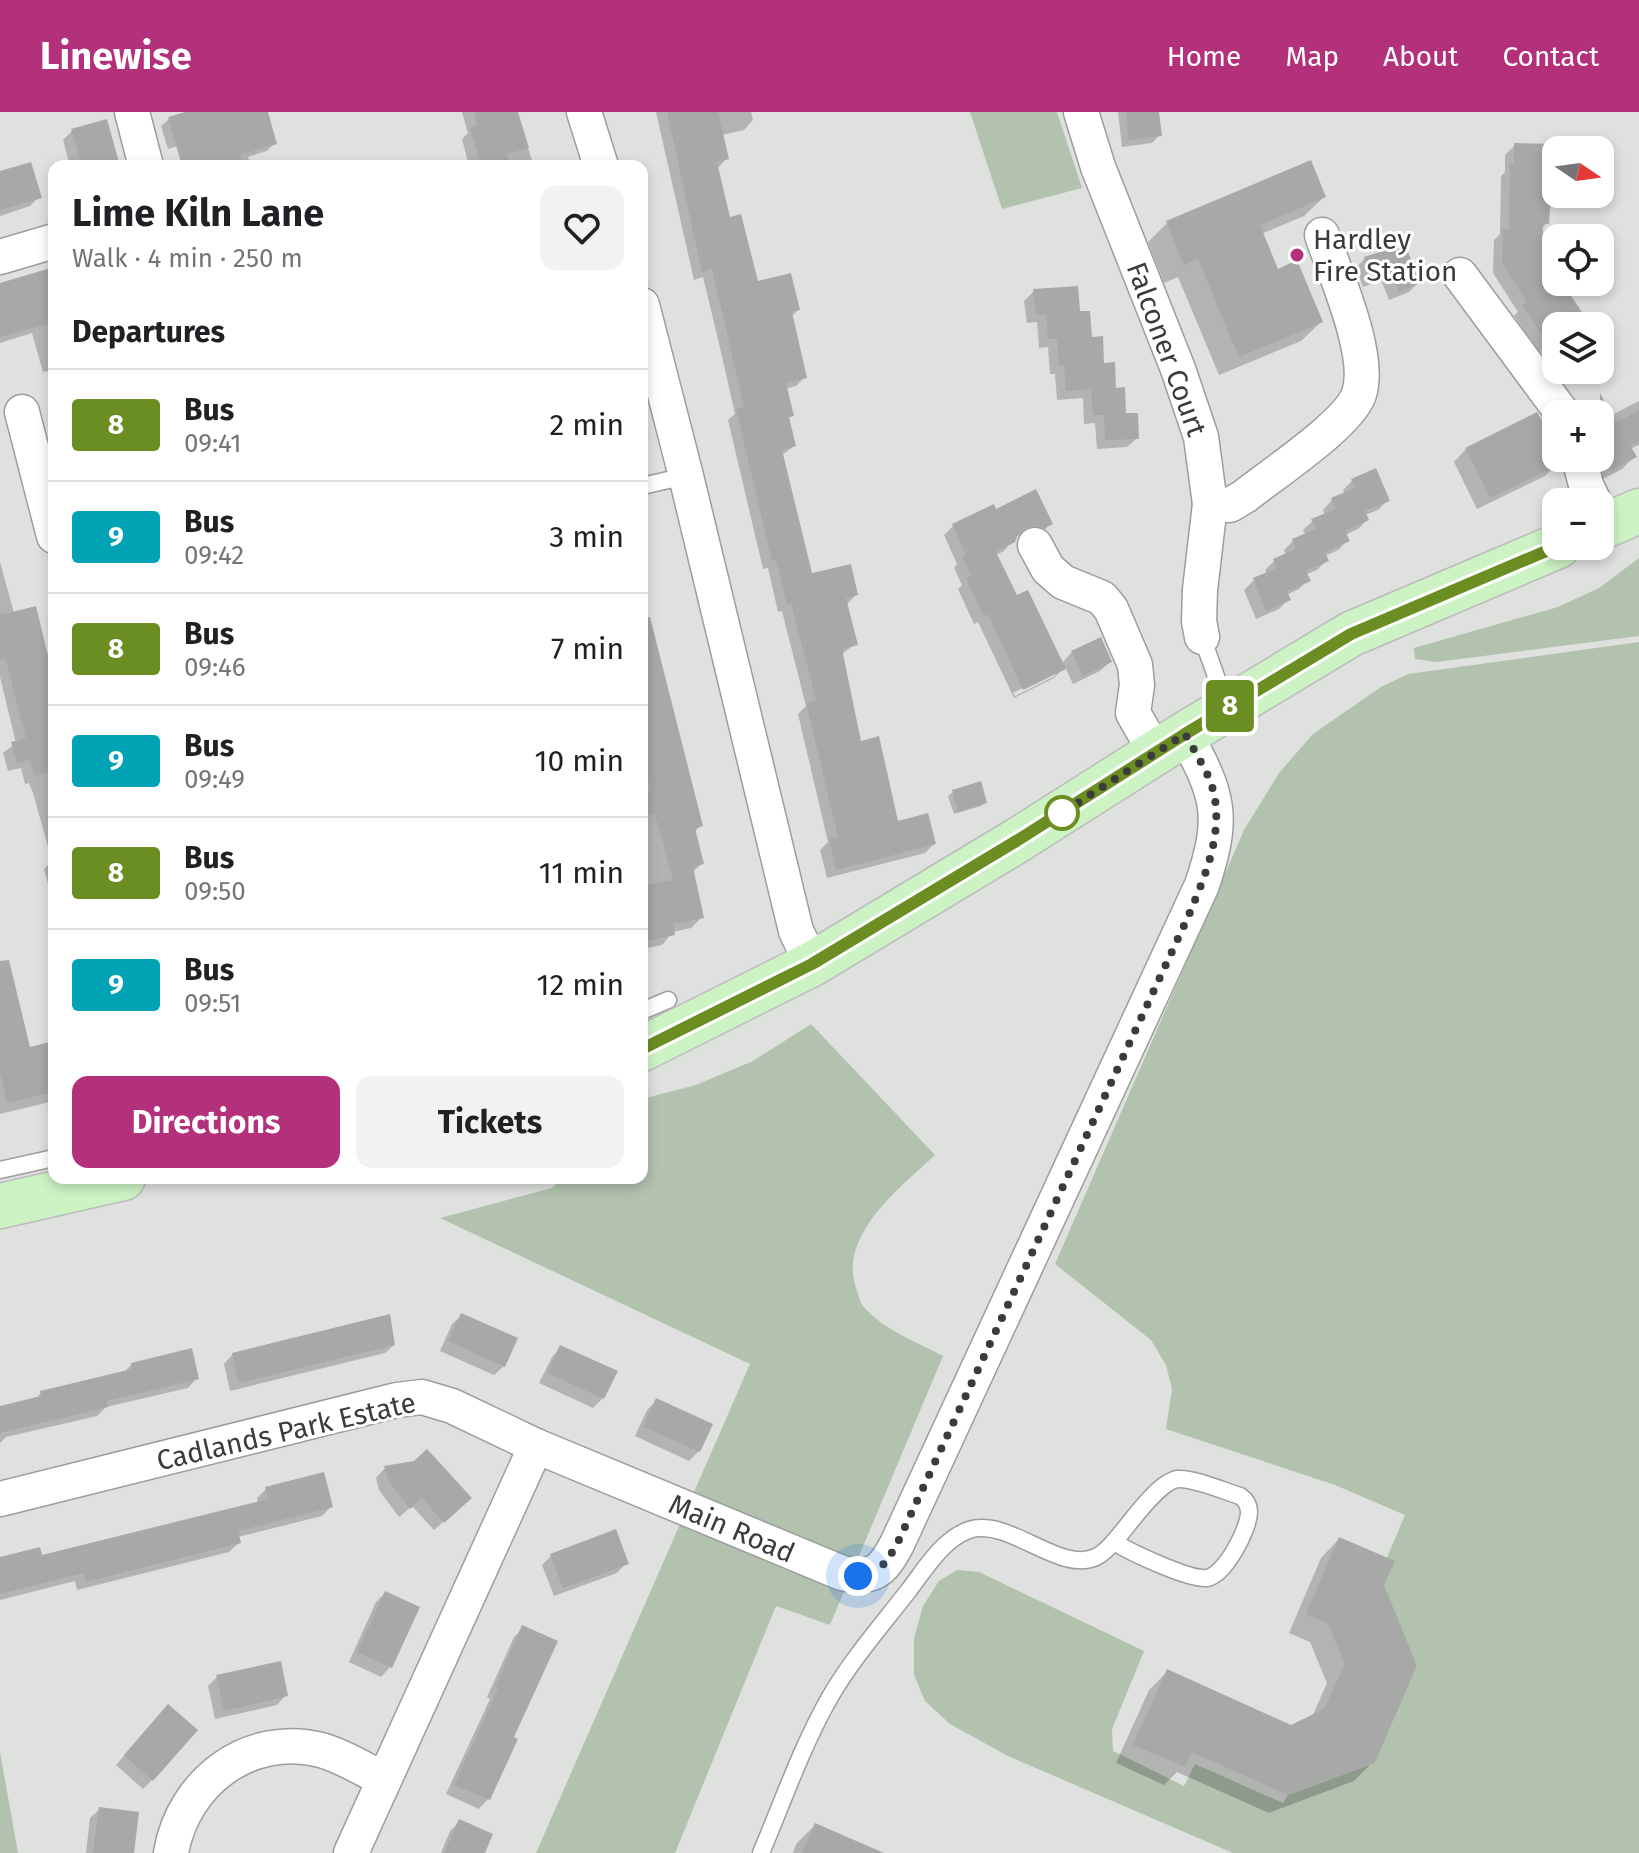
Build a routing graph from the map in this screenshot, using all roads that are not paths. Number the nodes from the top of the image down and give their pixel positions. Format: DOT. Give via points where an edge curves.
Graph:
graph roads {
  1 [pos="132,112"];
  2 [pos="584,112"];
  3 [pos="1085,125"];
  4 [pos="144,160"];
  5 [pos="599,160"];
  6 [pos="1322,235"];
  7 [pos="48,243"];
  8 [pos="0,257"];
  9 [pos="1460,275"];
  10 [pos="648,328"];
  11 [pos="1553,400"];
  12 [pos="22,412"];
  13 [pos="686,476"];
  14 [pos="648,485"];
  15 [pos="1210,504"];
  16 [pos="48,513"];
  17 [pos="1035,545"];
  18 [pos="1542,553"];
  19 [pos="1202,637"];
  20 [pos="1227,708"];
  21 [pos="1170,743"];
  22 [pos="812,964"];
  23 [pos="668,1000"];
  24 [pos="648,1008"];
  25 [pos="648,1046"];
  26 [pos="48,1159"];
  27 [pos="0,1170"];
  28 [pos="97,1184"];
  29 [pos="0,1206"];
  30 [pos="536,1446"];
  31 [pos="0,1499"];
  32 [pos="1114,1542"];
  33 [pos="383,1779"];
  34 [pos="171,1853"];
  35 [pos="351,1853"];
  36 [pos="761,1853"];
  1 -- 4 [label="street"];
  2 -- 5 [label="street"];
  3 -- 15 [label="street, Falconer Court" via="1201,437"];
  6 -- 15 [label="street" via="1357,342 1359,394 1330,429 1245,496 1230,505"];
  7 -- 8 [label="street"];
  9 -- 11 [label="street"];
  10 -- 13 [label="street"];
  12 -- 16 [label="street"];
  13 -- 14 [label="lane"];
  13 -- 22 [label="street" via="796,931"];
  15 -- 19 [label="street, Falconer Court" via="1200,590"];
  17 -- 21 [label="street" via="1048,569 1063,582 1107,602 1135,665 1133,713"];
  18 -- 20 [label="main road" via="1351,634"];
  19 -- 20 [label="lane, Falconer Court"];
  20 -- 21 [label="main road"];
  21 -- 22 [label="main road"];
  21 -- 30 [label="street, Main Road" via="1210,780 1215,802 1215,838 1202,885 897,1544 879,1570 869,1575 842,1573"];
  22 -- 25 [label="main road"];
  23 -- 24 [label="lane"];
  26 -- 27 [label="lane"];
  28 -- 29 [label="main road"];
  30 -- 31 [label="street, Cadlands Park Estate" via="452,1406 409,1398"];
  30 -- 33 [label="street"];
  32 -- 32 [label="lane" via="1166,1483 1178,1479 1247,1501 1246,1525 1229,1561 1211,1577 1186,1573"];
  32 -- 36 [label="lane" via="1098,1557 1085,1560 982,1527 950,1541 832,1693"];
  33 -- 34 [label="street" via="334,1755 301,1747 264,1749 240,1757 203,1784 182,1816"];
  33 -- 35 [label="street"];
}
